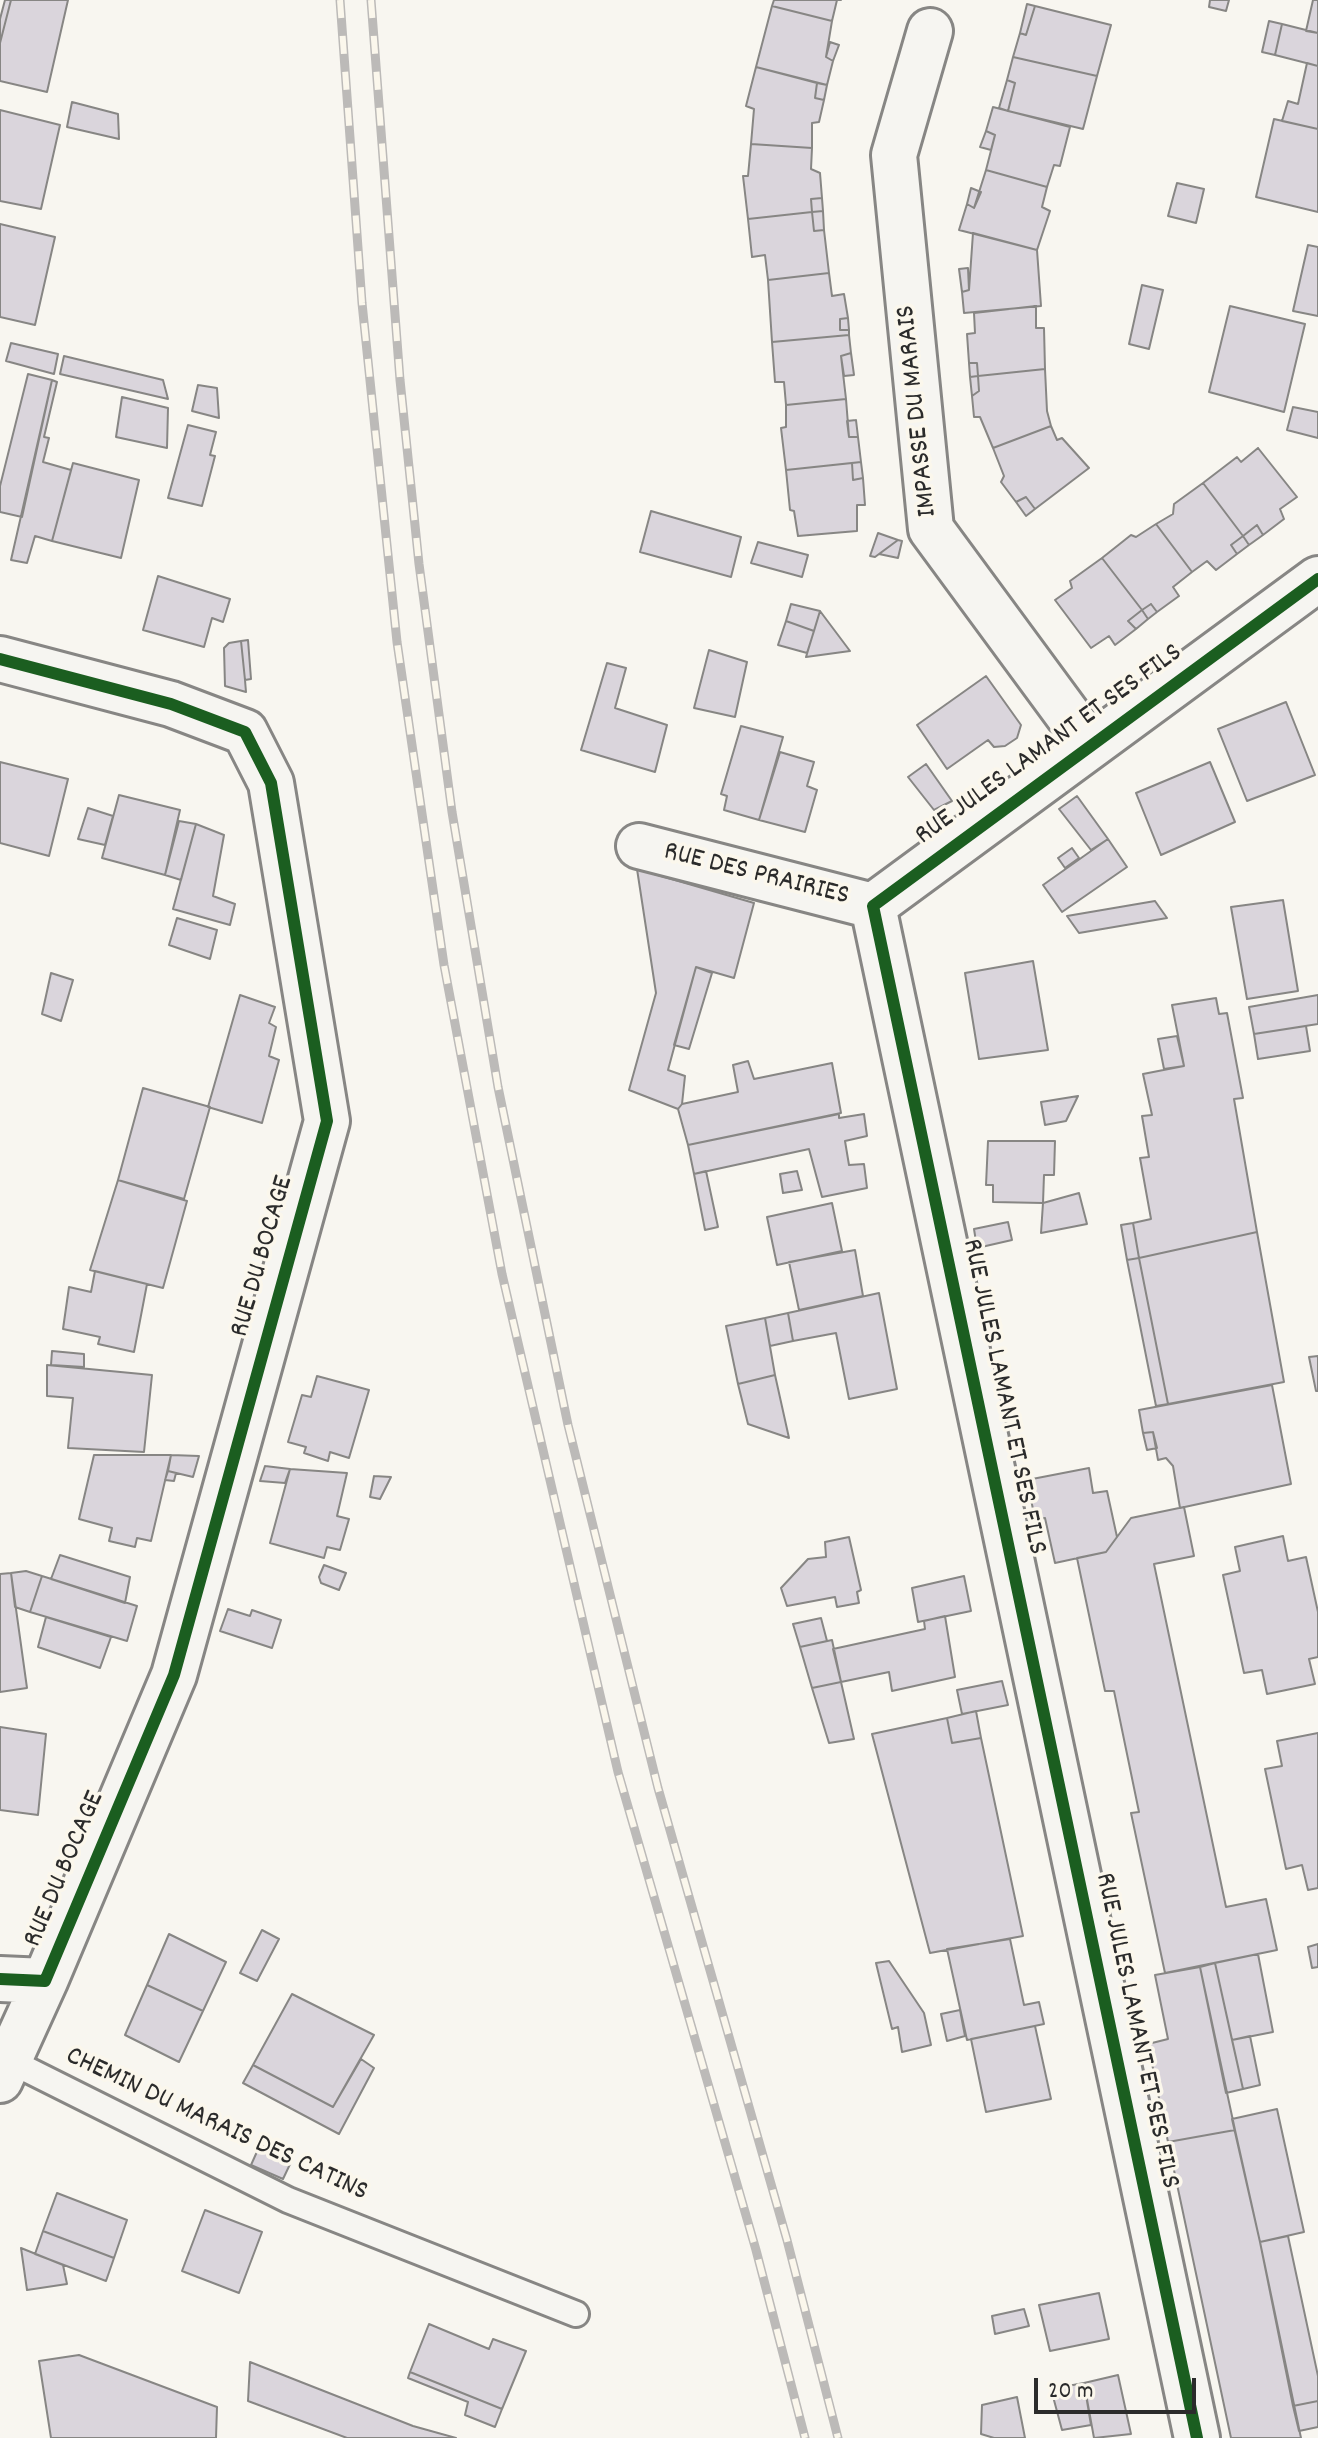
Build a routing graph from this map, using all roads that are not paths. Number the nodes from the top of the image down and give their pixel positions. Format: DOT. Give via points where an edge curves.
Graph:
graph roads {
  1 [pos="930,31"];
  2 [pos="1318,579"];
  3 [pos="0,659"];
  4 [pos="1090,745"];
  5 [pos="639,846"];
  6 [pos="873,906"];
  7 [pos="0,1979"];
  8 [pos="45,1981"];
  9 [pos="5,2071"];
  10 [pos="576,2314"];
  11 [pos="1197,2438"];
  1 -- 4 [label="street, IMPASSE DU MARAIS" via="894,155 931,529"];
  2 -- 4 [label="street, RUE JULES LAMANT ET SES FILS"];
  3 -- 8 [label="street, RUE DU BOCAGE" via="171,704 245,732 271,783 327,1121 174,1675"];
  4 -- 6 [label="street, RUE JULES LAMANT ET SES FILS"];
  5 -- 6 [label="street, RUE DES PRAIRIES"];
  6 -- 11 [label="street, RUE JULES LAMANT ET SES FILS"];
  7 -- 8 [label="street, RUE DU BOCAGE"];
  8 -- 9 [label="street, RUE DU BOCAGE"];
  9 -- 10 [label="lane, CHEMIN DU MARAIS DES CATINS" via="288,2200"];
}
